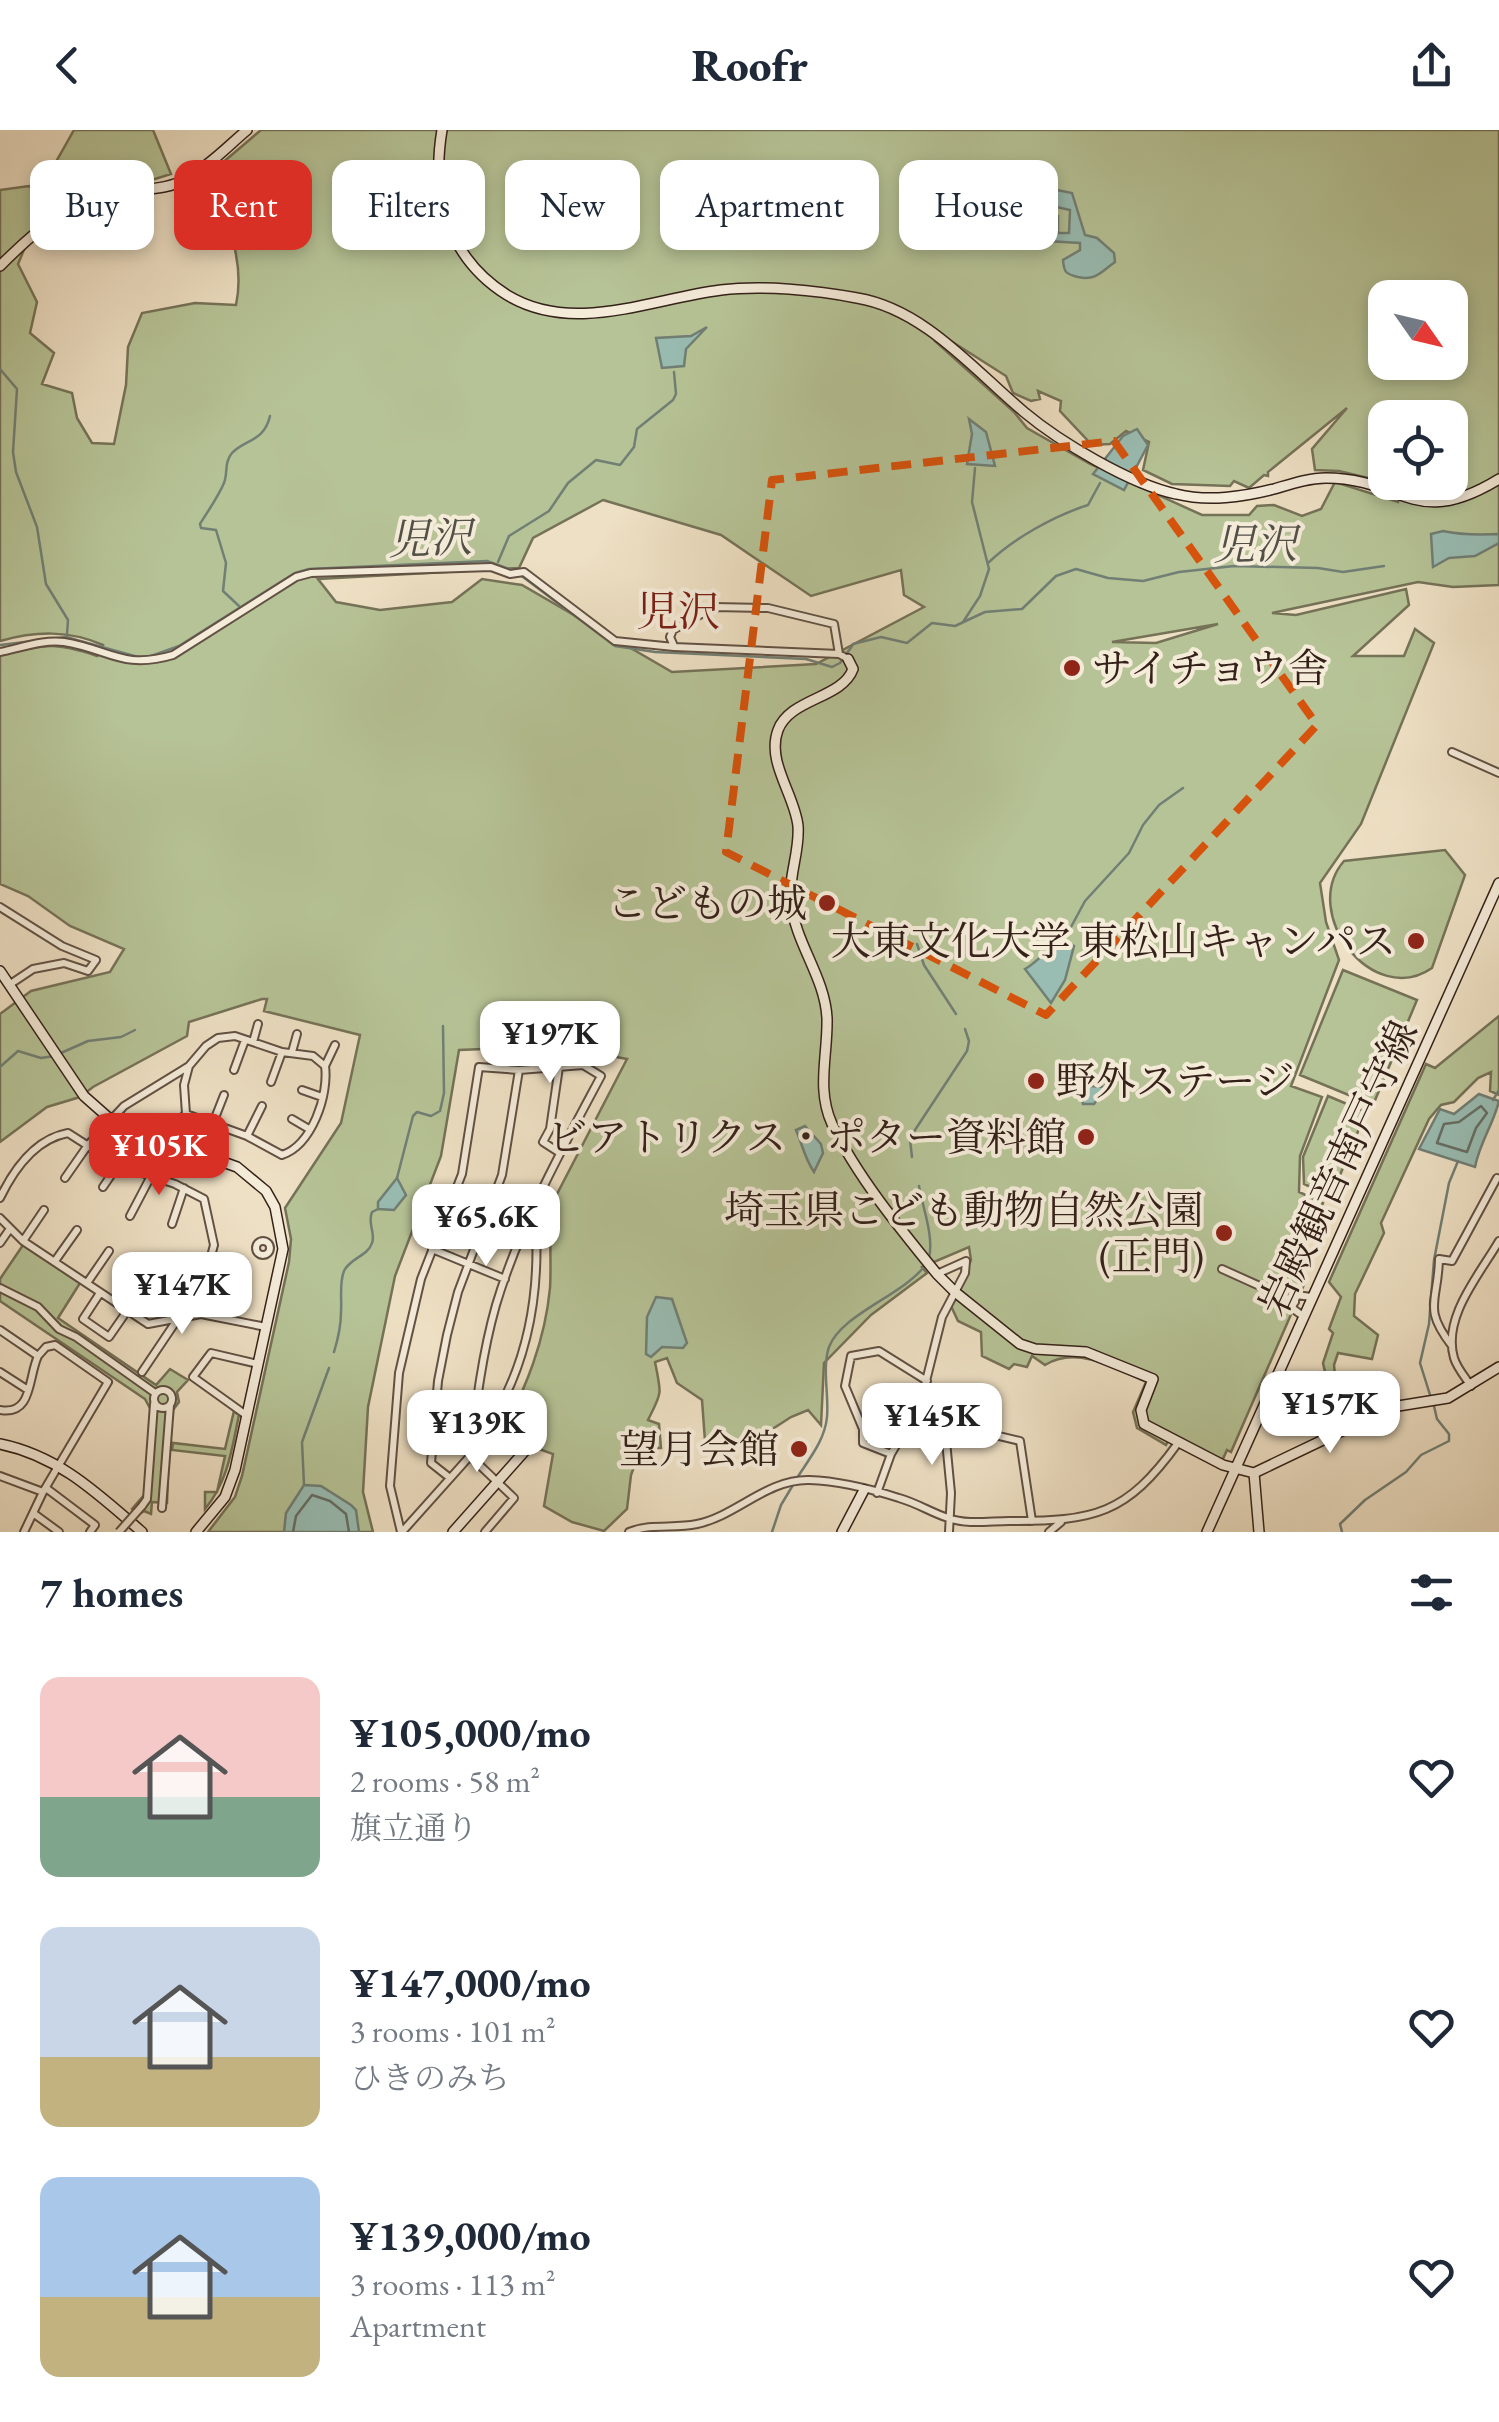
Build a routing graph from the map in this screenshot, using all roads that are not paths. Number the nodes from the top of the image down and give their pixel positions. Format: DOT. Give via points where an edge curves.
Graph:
graph roads {
  1 [pos="247,130"];
  2 [pos="442,130"];
  3 [pos="0,266"];
  4 [pos="1499,479"];
  5 [pos="674,647"];
  6 [pos="0,652"];
  7 [pos="843,656"];
  8 [pos="1452,752"];
  9 [pos="1499,773"];
  10 [pos="1499,883"];
  11 [pos="0,908"];
  12 [pos="0,971"];
  13 [pos="10,985"];
  14 [pos="258,1024"];
  15 [pos="297,1034"];
  16 [pos="249,1041"];
  17 [pos="336,1045"];
  18 [pos="282,1052"];
  19 [pos="292,1052"];
  20 [pos="189,1066"];
  21 [pos="325,1066"];
  22 [pos="559,1066"];
  23 [pos="234,1070"];
  24 [pos="519,1070"];
  25 [pos="271,1082"];
  26 [pos="302,1090"];
  27 [pos="224,1095"];
  28 [pos="322,1096"];
  29 [pos="262,1106"];
  30 [pos="186,1114"];
  31 [pos="110,1119"];
  32 [pos="292,1119"];
  33 [pos="213,1123"];
  34 [pos="309,1129"];
  35 [pos="247,1136"];
  36 [pos="165,1141"];
  37 [pos="88,1145"];
  38 [pos="560,1153"];
  39 [pos="118,1165"];
  40 [pos="150,1176"];
  41 [pos="65,1178"];
  42 [pos="1497,1178"];
  43 [pos="102,1187"];
  44 [pos="184,1188"];
  45 [pos="0,1198"];
  46 [pos="44,1210"];
  47 [pos="130,1216"];
  48 [pos="0,1218"];
  49 [pos="172,1224"];
  50 [pos="528,1225"];
  51 [pos="10,1230"];
  52 [pos="77,1230"];
  53 [pos="1499,1240"];
  54 [pos="23,1241"];
  55 [pos="0,1242"];
  56 [pos="270,1249"];
  57 [pos="282,1249"];
  58 [pos="432,1249"];
  59 [pos="109,1250"];
  60 [pos="56,1262"];
  61 [pos="468,1264"];
  62 [pos="1222,1268"];
  63 [pos="937,1274"];
  64 [pos="506,1279"];
  65 [pos="86,1283"];
  66 [pos="0,1288"];
  67 [pos="100,1292"];
  68 [pos="954,1292"];
  69 [pos="1311,1297"];
  70 [pos="1295,1302"];
  71 [pos="119,1304"];
  72 [pos="128,1311"];
  73 [pos="1303,1316"];
  74 [pos="178,1319"];
  75 [pos="266,1327"];
  76 [pos="0,1330"];
  77 [pos="1452,1346"];
  78 [pos="38,1356"];
  79 [pos="258,1364"];
  80 [pos="1499,1367"];
  81 [pos="0,1372"];
  82 [pos="142,1372"];
  83 [pos="927,1380"];
  84 [pos="1471,1386"];
  85 [pos="28,1390"];
  86 [pos="155,1393"];
  87 [pos="154,1404"];
  88 [pos="170,1405"];
  89 [pos="0,1410"];
  90 [pos="475,1411"];
  91 [pos="247,1415"];
  92 [pos="1178,1443"];
  93 [pos="0,1444"];
  94 [pos="531,1444"];
  95 [pos="891,1454"];
  96 [pos="470,1456"];
  97 [pos="59,1465"];
  98 [pos="1234,1469"];
  99 [pos="1254,1473"];
  100 [pos="3,1476"];
  101 [pos="450,1478"];
  102 [pos="497,1482"];
  103 [pos="0,1489"];
  104 [pos="44,1490"];
  105 [pos="864,1490"];
  106 [pos="877,1493"];
  107 [pos="144,1502"];
  108 [pos="33,1514"];
  109 [pos="950,1519"];
  110 [pos="1062,1521"];
  111 [pos="1032,1522"];
  112 [pos="24,1532"];
  113 [pos="59,1532"];
  114 [pos="90,1532"];
  115 [pos="119,1532"];
  116 [pos="142,1532"];
  117 [pos="196,1532"];
  118 [pos="401,1532"];
  119 [pos="452,1532"];
  120 [pos="485,1532"];
  121 [pos="630,1532"];
  122 [pos="842,1532"];
  123 [pos="949,1532"];
  124 [pos="1049,1532"];
  125 [pos="1207,1532"];
  126 [pos="1260,1532"];
  1 -- 3 [label="street" via="188,178 109,195 50,220"];
  2 -- 4 [label="street" via="438,182 448,227 462,252 523,303 556,314 596,314 725,290 860,298 924,326 1026,413 1086,454 1180,495 1222,498 1326,478 1433,503 1476,493"];
  5 -- 6 [label="street" via="615,640 517,573 490,567 311,574 150,662 63,642"];
  5 -- 7 [label="street"];
  5 -- 7 [label="street" via="673,630 714,607 754,607 834,624"];
  7 -- 63 [label="street" via="853,669 847,680 793,712 778,732 777,760 798,821 790,900 827,1016 822,1088 830,1120"];
  8 -- 9 [label="street"];
  10 -- 69 [label="street, 岩殿観音南戸守線"];
  11 -- 13 [label="street" via="96,960 88,971 64,963 33,970"];
  12 -- 13 [label="street"];
  13 -- 31 [label="street" via="84,1096"];
  14 -- 16 [label="street"];
  15 -- 19 [label="street"];
  16 -- 18 [label="street"];
  16 -- 20 [label="street" via="218,1038"];
  16 -- 23 [label="street"];
  17 -- 21 [label="street"];
  18 -- 19 [label="street"];
  18 -- 25 [label="street"];
  19 -- 21 [label="street"];
  20 -- 30 [label="street"];
  20 -- 31 [label="street"];
  21 -- 28 [label="street"];
  22 -- 24 [label="street"];
  22 -- 38 [label="street" via="543,1142"];
  22 -- 38 [label="street" via="583,1065 602,1076"];
  24 -- 58 [label="street" via="479,1067 462,1174"];
  24 -- 61 [label="street" via="502,1175"];
  26 -- 28 [label="street"];
  27 -- 33 [label="street"];
  28 -- 34 [label="street"];
  29 -- 35 [label="street"];
  30 -- 33 [label="street"];
  30 -- 36 [label="street"];
  31 -- 36 [label="street"];
  31 -- 37 [label="street"];
  32 -- 34 [label="street"];
  33 -- 35 [label="street"];
  34 -- 35 [label="street" via="282,1155"];
  36 -- 57 [label="street" via="255,1180 276,1206"];
  37 -- 39 [label="street"];
  37 -- 41 [label="street"];
  37 -- 45 [label="street" via="60,1134 24,1159"];
  38 -- 50 [label="street"];
  39 -- 40 [label="street"];
  39 -- 43 [label="street"];
  40 -- 44 [label="street"];
  40 -- 47 [label="street"];
  42 -- 77 [label="street" via="1452,1261 1438,1259 1432,1311"];
  44 -- 49 [label="street"];
  44 -- 71 [label="street" via="208,1206 210,1256 138,1277"];
  46 -- 54 [label="street"];
  48 -- 51 [label="street"];
  50 -- 64 [label="street"];
  50 -- 90 [label="street" via="536,1228 538,1266 527,1338 497,1412"];
  51 -- 54 [label="street"];
  51 -- 55 [label="street"];
  52 -- 60 [label="street"];
  53 -- 77 [label="street" via="1464,1298"];
  54 -- 60 [label="street"];
  56 -- 57 [label="street"];
  57 -- 75 [label="street"];
  58 -- 61 [label="street"];
  58 -- 118 [label="street" via="414,1302 396,1406 390,1486"];
  59 -- 65 [label="street"];
  60 -- 65 [label="street"];
  61 -- 64 [label="street"];
  61 -- 101 [label="street" via="447,1335 434,1420 431,1463"];
  62 -- 70 [label="street"];
  63 -- 68 [label="street"];
  63 -- 68 [label="street" via="966,1260"];
  64 -- 90 [label="street"];
  65 -- 67 [label="street"];
  66 -- 86 [label="street" via="38,1307"];
  67 -- 71 [label="street"];
  67 -- 72 [label="street" via="83,1319 110,1337"];
  68 -- 83 [label="street"];
  68 -- 92 [label="street" via="1020,1344 1086,1352 1153,1379 1141,1419"];
  69 -- 70 [label="street" via="1302,1294"];
  69 -- 73 [label="street, 岩殿観音南戸守線"];
  70 -- 73 [label="street" via="1292,1308"];
  71 -- 72 [label="street"];
  72 -- 74 [label="street" via="148,1324"];
  73 -- 98 [label="street, 岩殿観音南戸守線"];
  74 -- 75 [label="street" via="206,1314"];
  74 -- 82 [label="street"];
  75 -- 79 [label="street"];
  76 -- 78 [label="street"];
  77 -- 84 [label="street"];
  78 -- 85 [label="street"];
  78 -- 97 [label="street" via="56,1344 108,1382"];
  79 -- 91 [label="street"];
  79 -- 91 [label="street" via="211,1354 193,1377"];
  80 -- 84 [label="street"];
  81 -- 85 [label="street"];
  83 -- 95 [label="street"];
  83 -- 95 [label="street" via="879,1351 851,1356 845,1386 863,1443"];
  84 -- 99 [label="street" via="1364,1418"];
  85 -- 89 [label="street" via="15,1411"];
  86 -- 87 [label="street"];
  86 -- 88 [label="street" via="169,1392"];
  87 -- 88 [label="street"];
  87 -- 107 [label="street"];
  88 -- 107 [label="street" via="162,1503"];
  90 -- 96 [label="street"];
  91 -- 117 [label="street" via="228,1491"];
  92 -- 98 [label="street"];
  92 -- 110 [label="street" via="1128,1499"];
  93 -- 97 [label="street"];
  94 -- 102 [label="street"];
  95 -- 106 [label="street"];
  96 -- 101 [label="street"];
  96 -- 102 [label="street"];
  97 -- 104 [label="street"];
  97 -- 116 [label="street"];
  98 -- 99 [label="street"];
  98 -- 125 [label="street, 岩殿観音南戸守線"];
  99 -- 126 [label="street"];
  100 -- 103 [label="street"];
  100 -- 104 [label="street"];
  101 -- 118 [label="street"];
  102 -- 119 [label="street"];
  102 -- 120 [label="street" via="514,1498"];
  104 -- 108 [label="street"];
  104 -- 114 [label="street" via="94,1525"];
  105 -- 106 [label="street"];
  105 -- 121 [label="street" via="789,1482 698,1524"];
  105 -- 122 [label="street"];
  106 -- 109 [label="street"];
  107 -- 115 [label="street, bridge"];
  108 -- 112 [label="street"];
  108 -- 113 [label="street"];
  109 -- 111 [label="street"];
  109 -- 111 [label="street" via="949,1424 1020,1442"];
  109 -- 123 [label="street"];
  110 -- 111 [label="street"];
  110 -- 124 [label="street"];
}
